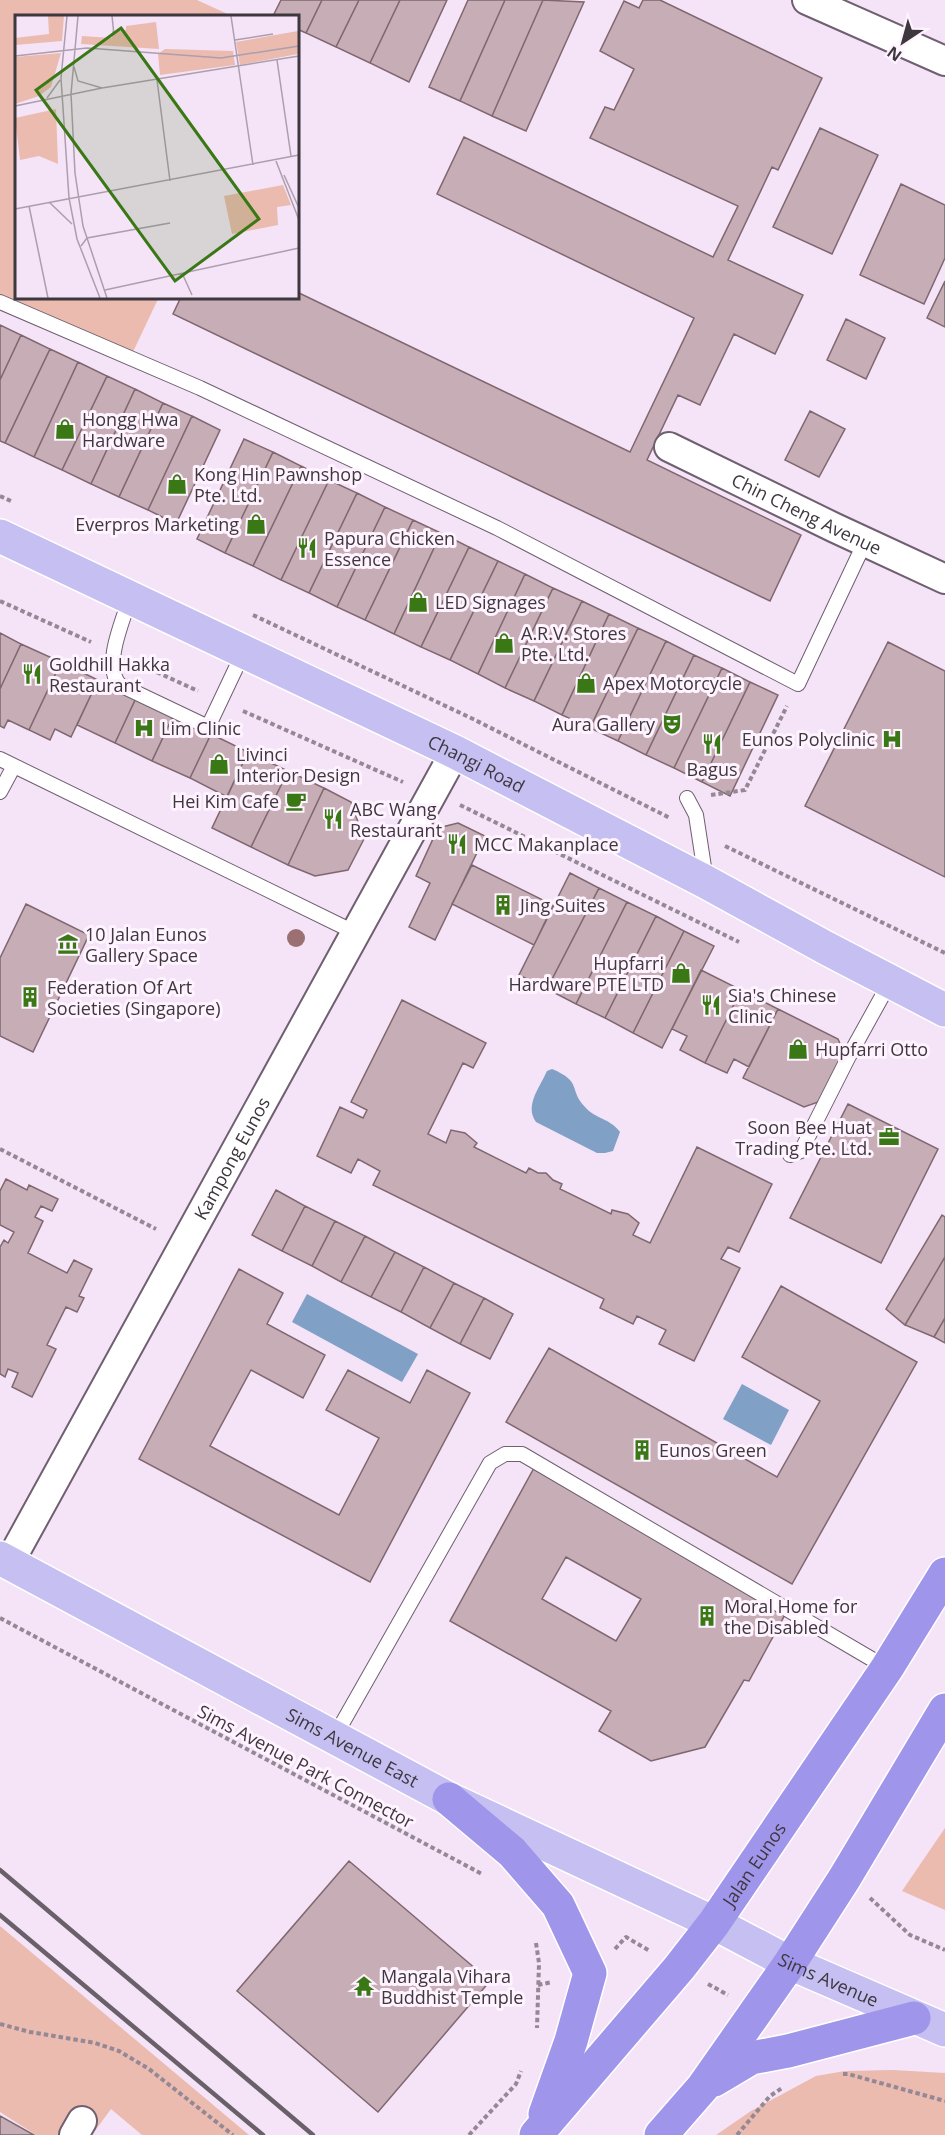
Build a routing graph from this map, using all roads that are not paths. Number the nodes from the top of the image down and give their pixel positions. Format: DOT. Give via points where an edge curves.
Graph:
graph roads {
  1 [pos="807,0"];
  2 [pos="851,9"];
  3 [pos="945,61"];
  4 [pos="0,302"];
  5 [pos="669,447"];
  6 [pos="0,536"];
  7 [pos="865,542"];
  8 [pos="945,579"];
  9 [pos="130,598"];
  10 [pos="244,651"];
  11 [pos="455,752"];
  12 [pos="0,759"];
  13 [pos="14,766"];
  14 [pos="0,792"];
  15 [pos="687,798"];
  16 [pos="706,882"];
  17 [pos="354,932"];
  18 [pos="890,982"];
  19 [pos="945,1010"];
  20 [pos="790,1155"];
  21 [pos="4,1560"];
  22 [pos="945,1574"];
  23 [pos="886,1668"];
  24 [pos="945,1710"];
  25 [pos="335,1736"];
  26 [pos="449,1799"];
  27 [pos="714,1923"];
  28 [pos="790,1963"];
  29 [pos="914,2018"];
  30 [pos="945,2030"];
  31 [pos="703,2087"];
  32 [pos="537,2134"];
  33 [pos="661,2135"];
  1 -- 2 [label="street"];
  2 -- 3 [label="street"];
  4 -- 7 [label="lane" via="200,388 497,528 798,684"];
  5 -- 7 [label="street, Chin Cheng Avenue"];
  6 -- 9 [label="main road, Changi Road"];
  7 -- 8 [label="street, Chin Cheng Avenue"];
  9 -- 10 [label="main road, Changi Road"];
  9 -- 10 [label="lane" via="114,653 113,675 120,685 204,725 209,725"];
  10 -- 11 [label="main road, Changi Road"];
  11 -- 16 [label="main road, Changi Road"];
  11 -- 17 [label="street, Kampong Eunos"];
  12 -- 13 [label="lane"];
  13 -- 14 [label="lane"];
  13 -- 17 [label="lane"];
  15 -- 16 [label="lane" via="696,815"];
  16 -- 18 [label="main road, Changi Road"];
  17 -- 21 [label="street, Kampong Eunos"];
  18 -- 19 [label="main road, Changi Road"];
  18 -- 20 [label="lane" via="801,1151"];
  21 -- 25 [label="main road, Sims Avenue East"];
  22 -- 23 [label="highway, Jalan Eunos"];
  23 -- 25 [label="lane" via="522,1454 505,1454 490,1463"];
  23 -- 27 [label="highway, Jalan Eunos"];
  24 -- 28 [label="highway"];
  25 -- 26 [label="main road, Sims Avenue East"];
  26 -- 27 [label="main road, Sims Avenue East"];
  26 -- 32 [label="highway" via="512,1852 558,1905 590,1973 571,2041"];
  27 -- 28 [label="main road, Sims Avenue"];
  27 -- 32 [label="highway, Jalan Eunos"];
  28 -- 29 [label="main road, Sims Avenue"];
  28 -- 31 [label="highway"];
  29 -- 30 [label="main road, Sims Avenue"];
  29 -- 31 [label="highway" via="751,2058"];
  31 -- 33 [label="highway"];
}
